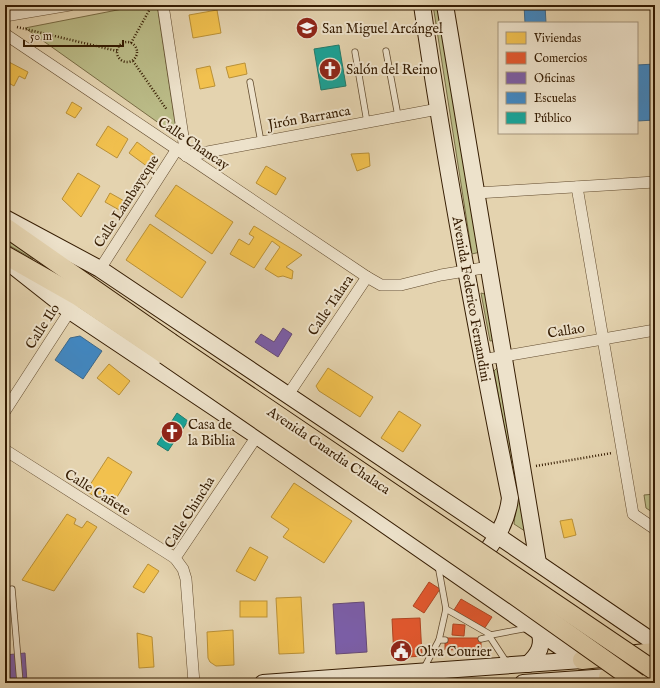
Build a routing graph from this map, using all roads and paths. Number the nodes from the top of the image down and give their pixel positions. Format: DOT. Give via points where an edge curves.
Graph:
graph roads {
  1 [pos="70,5"];
  2 [pos="152,5"];
  3 [pos="163,5"];
  4 [pos="422,5"];
  5 [pos="445,5"];
  6 [pos="5,16"];
  7 [pos="9,30"];
  8 [pos="131,43"];
  9 [pos="117,51"];
  10 [pos="386,51"];
  11 [pos="355,52"];
  12 [pos="133,61"];
  13 [pos="250,82"];
  14 [pos="438,109"];
  15 [pos="169,112"];
  16 [pos="398,116"];
  17 [pos="367,122"];
  18 [pos="261,142"];
  19 [pos="181,152"];
  20 [pos="655,182"];
  21 [pos="577,187"];
  22 [pos="476,193"];
  23 [pos="5,218"];
  24 [pos="5,227"];
  25 [pos="5,255"];
  26 [pos="5,260"];
  27 [pos="489,266"];
  28 [pos="100,269"];
  29 [pos="466,271"];
  30 [pos="367,277"];
  31 [pos="74,304"];
  32 [pos="655,330"];
  33 [pos="604,339"];
  34 [pos="168,348"];
  35 [pos="504,356"];
  36 [pos="482,360"];
  37 [pos="288,395"];
  38 [pos="5,411"];
  39 [pos="257,436"];
  40 [pos="623,452"];
  41 [pos="8,455"];
  42 [pos="522,468"];
  43 [pos="655,529"];
  44 [pos="498,536"];
  45 [pos="175,558"];
  46 [pos="437,561"];
  47 [pos="538,563"];
  48 [pos="465,580"];
  49 [pos="12,589"];
  50 [pos="446,609"];
  51 [pos="536,629"];
  52 [pos="490,636"];
  53 [pos="481,639"];
  54 [pos="655,643"];
  55 [pos="655,652"];
  56 [pos="582,660"];
  57 [pos="528,664"];
  58 [pos="508,665"];
  59 [pos="422,672"];
  60 [pos="655,672"];
  61 [pos="612,680"];
  62 [pos="20,683"];
  63 [pos="194,683"];
  64 [pos="271,683"];
  65 [pos="523,683"];
  66 [pos="638,683"];
  1 -- 6 [label="street"];
  2 -- 8 [label="path"];
  3 -- 19 [label="street"];
  4 -- 14 [label="street, Avenida Federico Fernandini"];
  5 -- 22 [label="street, Avenida Federico Fernandini"];
  7 -- 9 [label="path"];
  7 -- 19 [label="street, Calle Chancay"];
  8 -- 9 [label="path" via="122,43"];
  8 -- 12 [label="path" via="137,52"];
  9 -- 12 [label="path" via="120,60 126,63"];
  10 -- 16 [label="lane"];
  11 -- 17 [label="lane"];
  12 -- 15 [label="path"];
  13 -- 18 [label="lane"];
  14 -- 16 [label="street, Jirón Barranca"];
  14 -- 29 [label="street, Avenida Federico Fernandini"];
  16 -- 17 [label="street, Jirón Barranca"];
  17 -- 18 [label="street, Jirón Barranca"];
  18 -- 19 [label="street, Jirón Barranca"];
  19 -- 28 [label="street, Calle Lambayeque"];
  19 -- 30 [label="street, Calle Chancay"];
  20 -- 21 [label="street"];
  21 -- 22 [label="street"];
  21 -- 33 [label="street"];
  22 -- 27 [label="street, Avenida Federico Fernandini"];
  23 -- 28 [label="street, Avenida Guardia Chalaca"];
  24 -- 34 [label="main road, Avenida Guardia Chalaca"];
  25 -- 31 [label="main road, Avenida Guardia Chalaca"];
  26 -- 31 [label="street, Avenida Guardia Chalaca"];
  27 -- 29 [label="street, Calle Talara"];
  27 -- 35 [label="street, Avenida Federico Fernandini"];
  28 -- 37 [label="street, Avenida Guardia Chalaca"];
  29 -- 30 [label="street, Calle Talara" via="441,274 401,285 381,285"];
  29 -- 36 [label="street, Avenida Federico Fernandini"];
  30 -- 37 [label="street, Calle Talara"];
  31 -- 34 [label="main road, Avenida Guardia Chalaca"];
  31 -- 38 [label="street, Calle Ilo"];
  31 -- 39 [label="street, Avenida Guardia Chalaca"];
  32 -- 33 [label="street, Callao"];
  33 -- 35 [label="street, Callao"];
  33 -- 40 [label="street"];
  34 -- 60 [label="main road, Avenida Guardia Chalaca, bridge"];
  34 -- 66 [label="main road, Avenida Guardia Chalaca, bridge"];
  35 -- 36 [label="street, Callao"];
  35 -- 42 [label="street, Avenida Federico Fernandini"];
  36 -- 44 [label="street, Avenida Federico Fernandini" via="510,498 508,511"];
  37 -- 44 [label="street, Avenida Guardia Chalaca"];
  39 -- 45 [label="street, Calle Chincha"];
  39 -- 46 [label="street, Avenida Guardia Chalaca"];
  40 -- 42 [label="path"];
  40 -- 43 [label="street" via="633,514"];
  41 -- 45 [label="street, Calle Cañete"];
  42 -- 47 [label="street, Avenida Federico Fernandini"];
  44 -- 47 [label="street, Avenida Guardia Chalaca"];
  44 -- 48 [label="street, Avenida Federico Fernandini"];
  45 -- 63 [label="street, Calle Chincha" via="186,579"];
  46 -- 48 [label="street, Avenida Guardia Chalaca"];
  46 -- 50 [label="lane"];
  47 -- 54 [label="street, Avenida Guardia Chalaca"];
  48 -- 51 [label="street, Avenida Guardia Chalaca"];
  49 -- 62 [label="lane"];
  50 -- 52 [label="lane"];
  50 -- 59 [label="lane" via="442,640"];
  51 -- 52 [label="lane"];
  51 -- 56 [label="street, Avenida Guardia Chalaca"];
  51 -- 57 [label="street" via="542,641 541,647"];
  52 -- 53 [label="lane"];
  52 -- 58 [label="lane"];
  55 -- 56 [label="main road"];
  56 -- 57 [label="street"];
  56 -- 61 [label="main road, Avenida Guardia Chalaca"];
  57 -- 58 [label="street"];
  58 -- 59 [label="street"];
  59 -- 64 [label="street"];
  60 -- 61 [label="main road"];
  61 -- 65 [label="street"];
}
